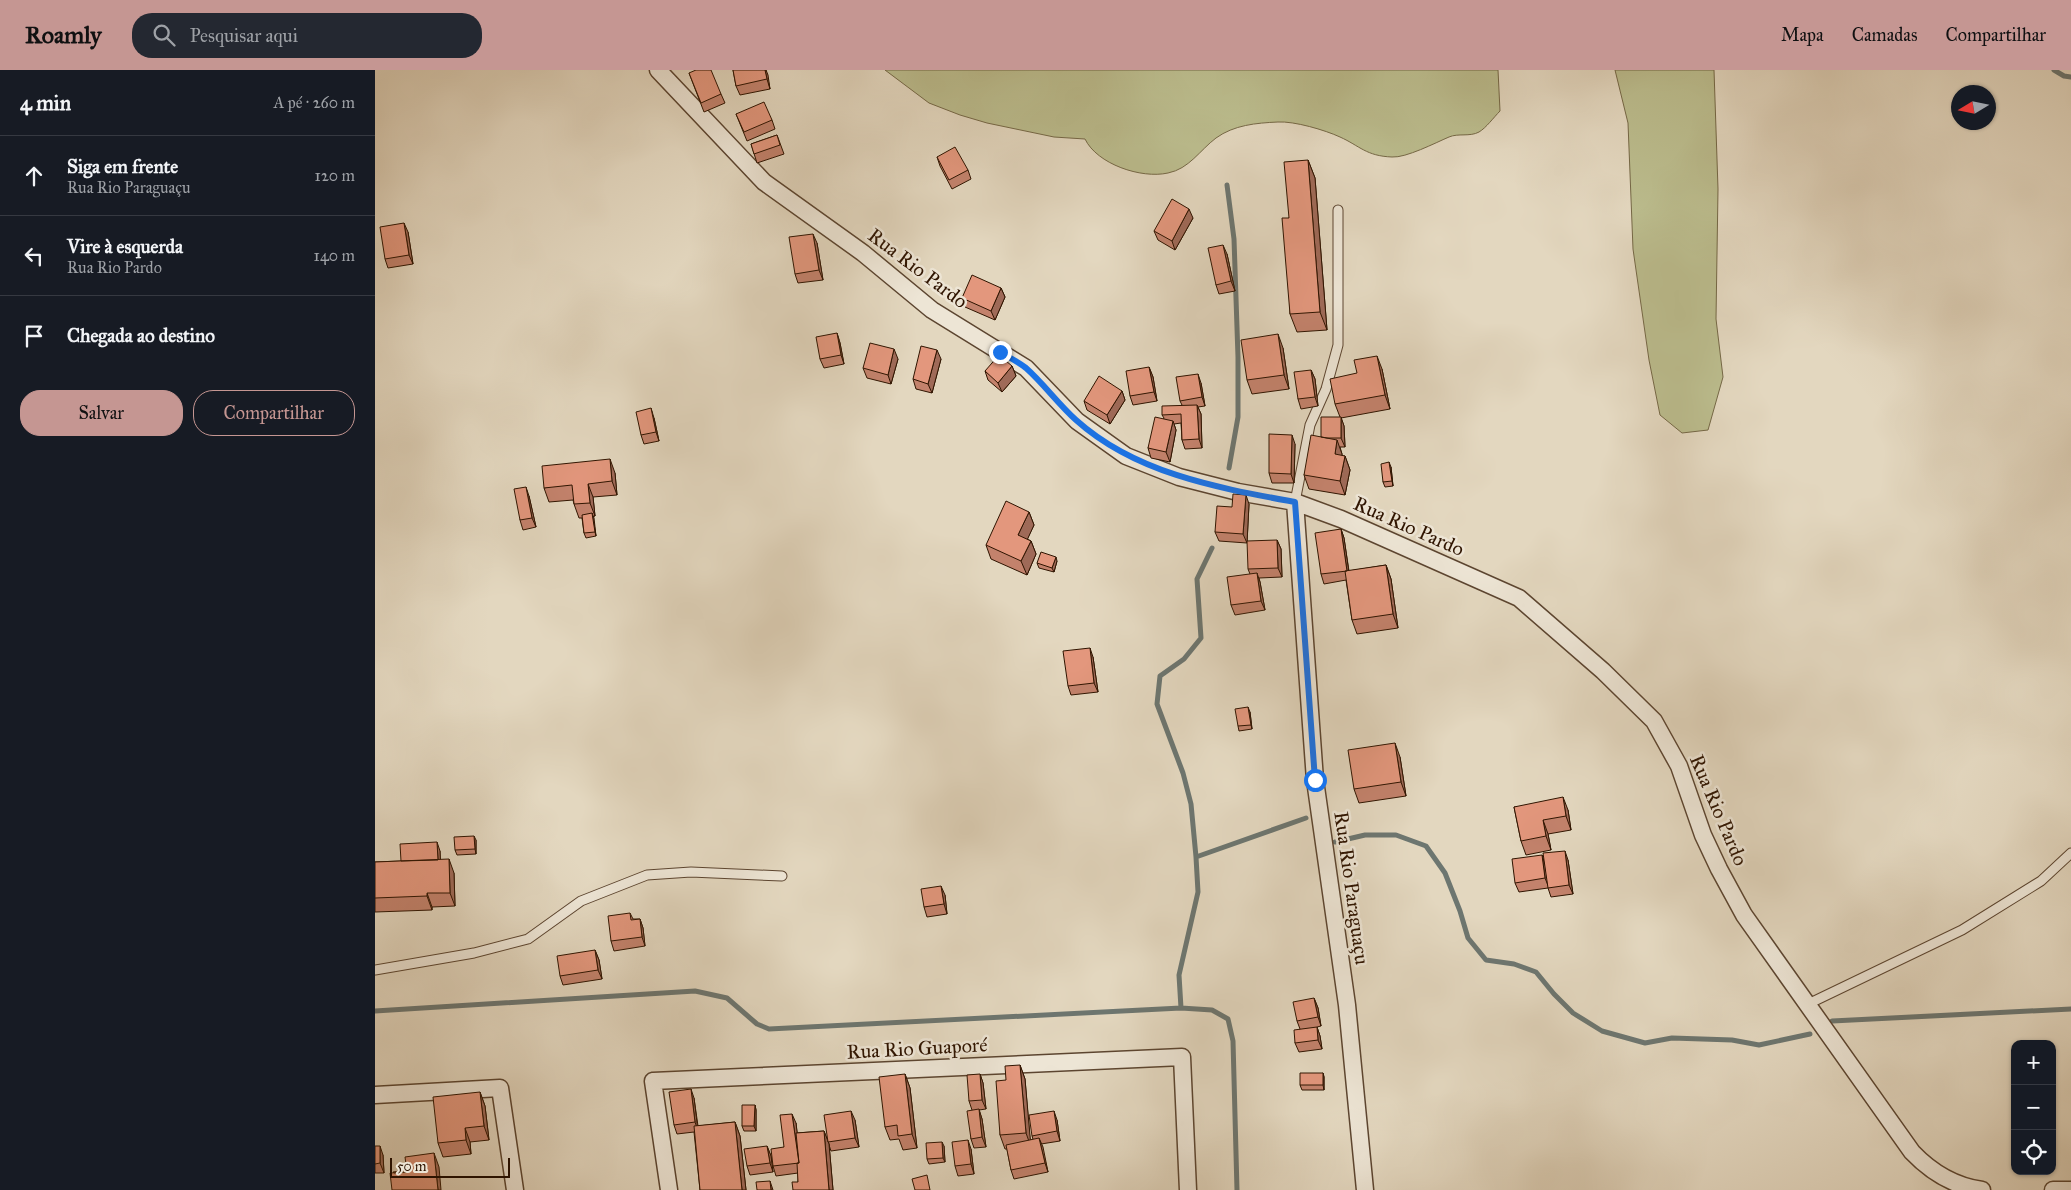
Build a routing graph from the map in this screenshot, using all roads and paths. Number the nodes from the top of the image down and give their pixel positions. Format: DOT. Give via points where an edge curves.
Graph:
graph roads {
  1 [pos="668,72"];
  2 [pos="1338,210"];
  3 [pos="1295,502"];
  4 [pos="2071,853"];
  5 [pos="782,876"];
  6 [pos="375,970"];
  7 [pos="1807,1005"];
  8 [pos="375,1095"];
  9 [pos="515,1190"];
  10 [pos="669,1190"];
  11 [pos="1188,1190"];
  12 [pos="1365,1190"];
  13 [pos="1982,1190"];
  14 [pos="2053,1190"];
  15 [pos="2071,1190"];
  1 -- 3 [label="street, Rua Rio Pardo" via="735,153 764,182 863,253 932,310 1026,368 1077,421 1126,456 1179,476"];
  2 -- 3 [label="lane" via="1338,345 1326,389 1310,425"];
  3 -- 7 [label="street, Rua Rio Pardo" via="1519,598 1654,720 1679,766 1703,835 1719,869 1744,915"];
  3 -- 12 [label="street, Rua Rio Paraguaçu" via="1315,780 1347,1005"];
  4 -- 7 [label="lane" via="2041,881 1962,930"];
  5 -- 6 [label="lane" via="691,872 647,875 581,901 527,939 474,953"];
  7 -- 13 [label="street, Rua Rio Pardo" via="1912,1152 1927,1167 1950,1181"];
  8 -- 9 [label="street" via="500,1088"];
  10 -- 11 [label="street, Rua Rio Guaporé" via="653,1081 1182,1057"];
  14 -- 15 [label="street"];
}
